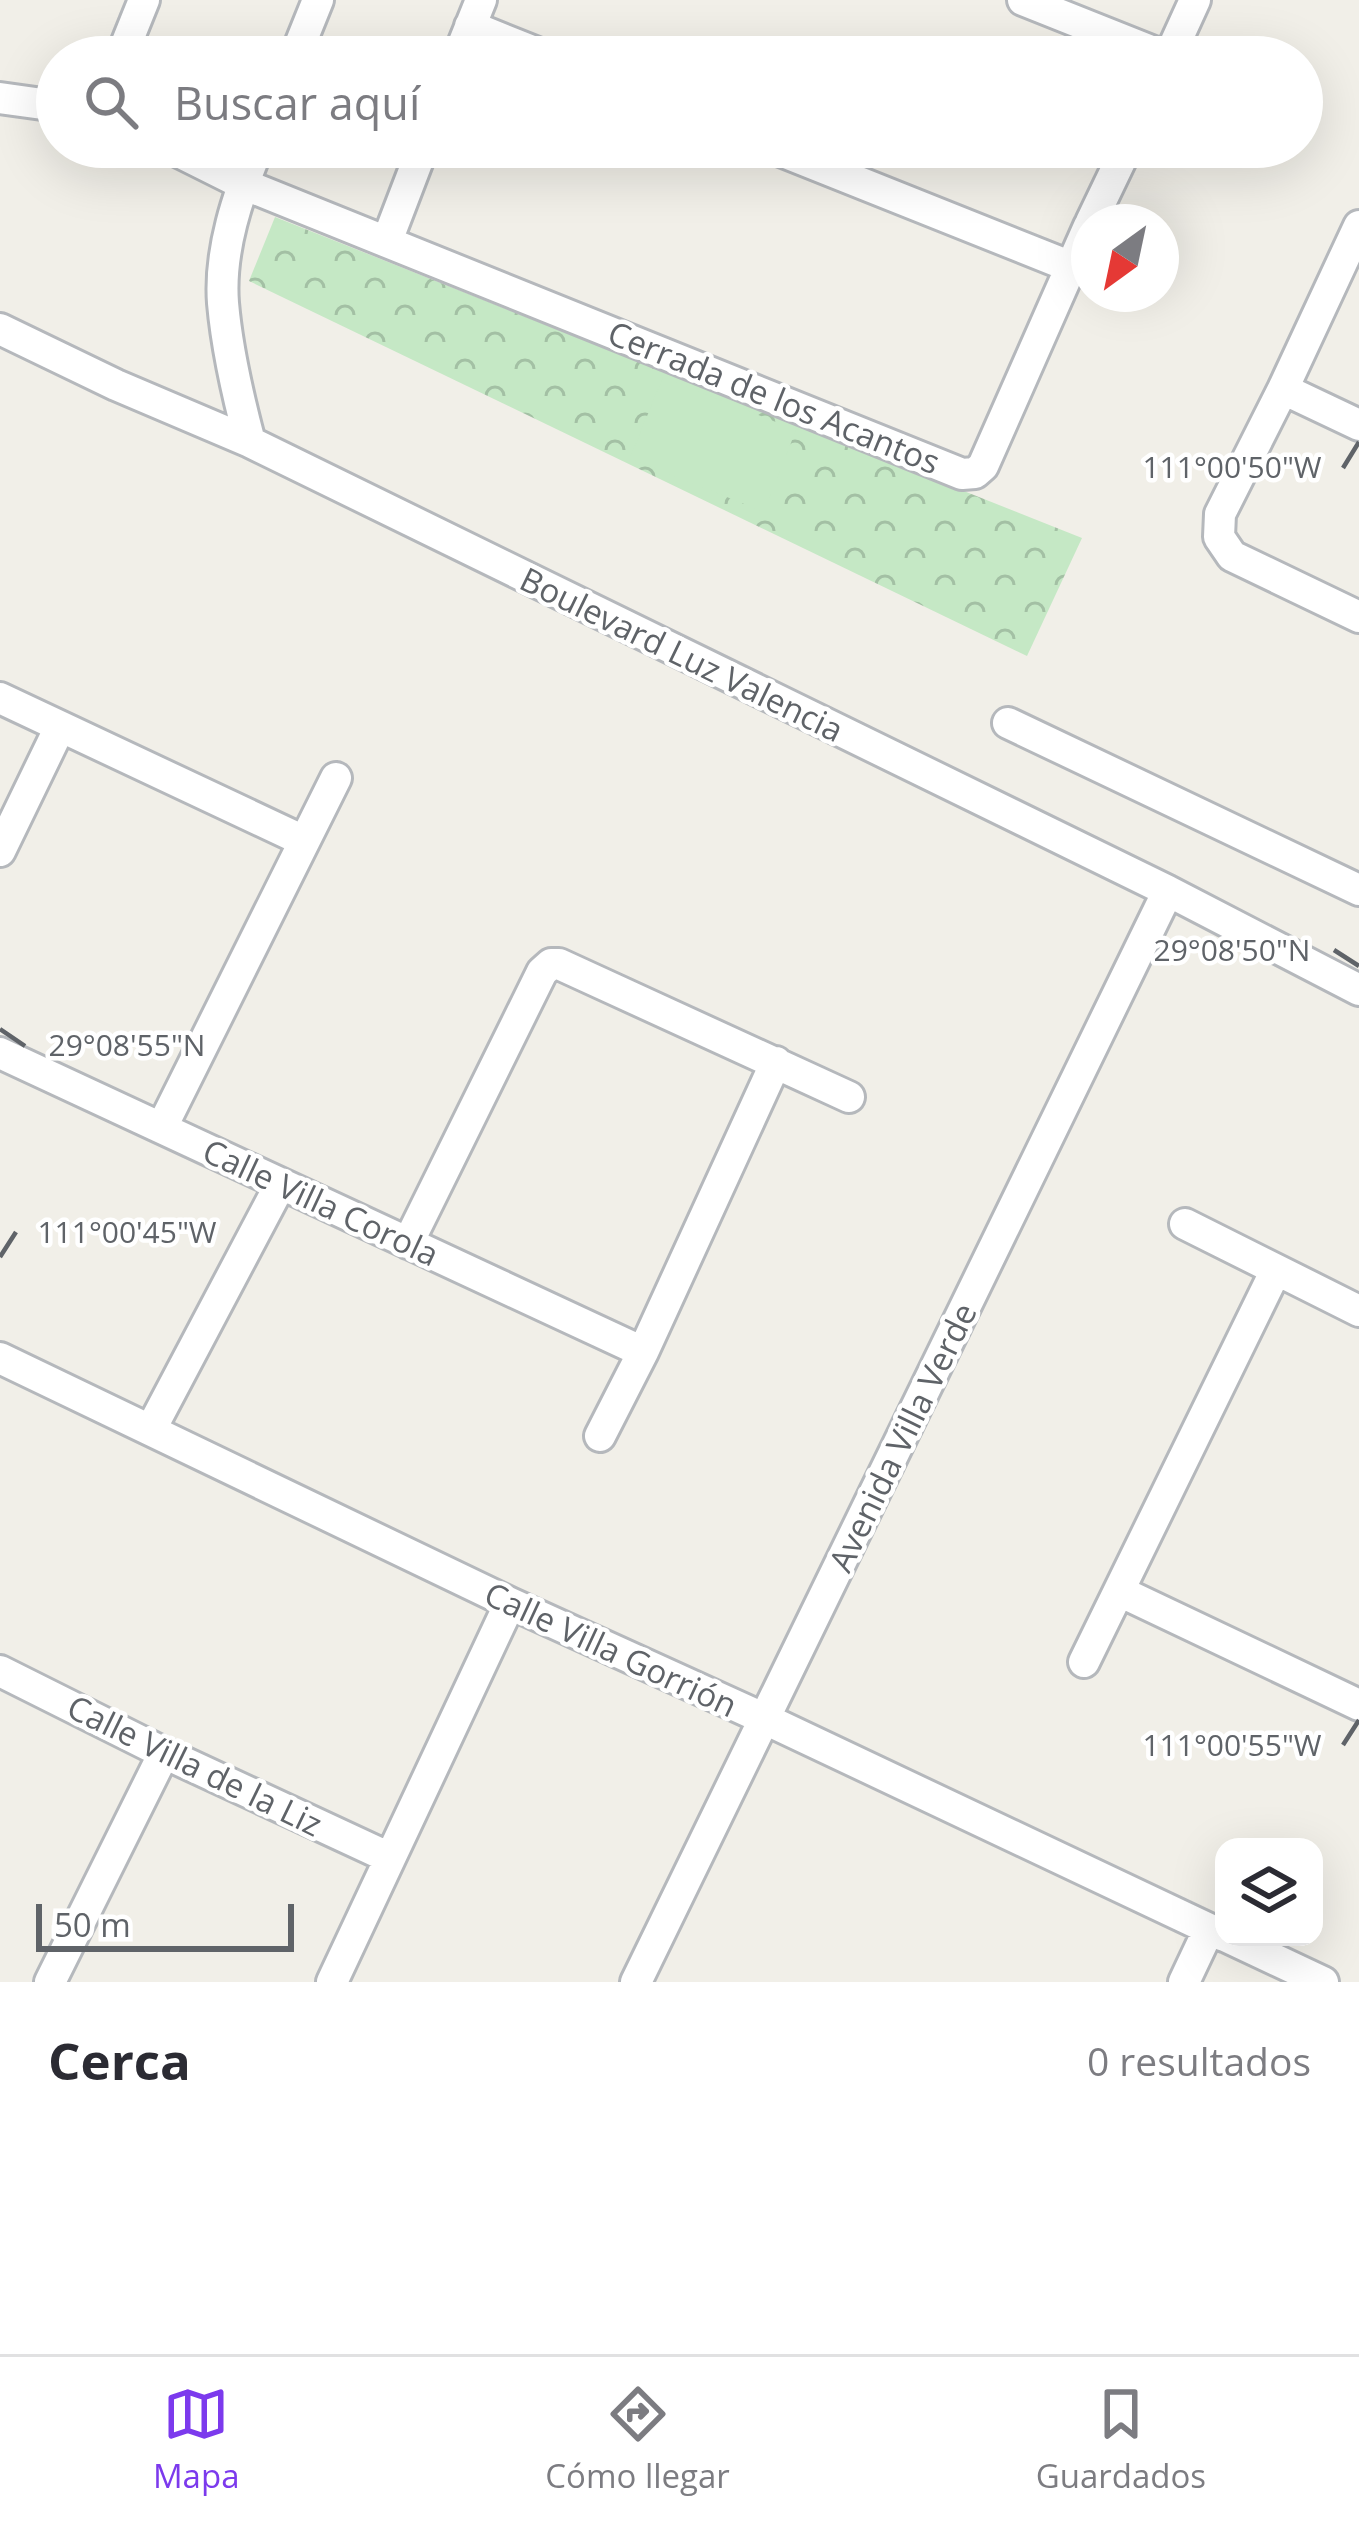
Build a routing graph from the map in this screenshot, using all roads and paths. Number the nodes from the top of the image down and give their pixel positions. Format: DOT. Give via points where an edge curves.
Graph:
graph roads {
  1 [pos="143,0"];
  2 [pos="318,0"];
  3 [pos="1023,0"];
  4 [pos="1195,0"];
  5 [pos="476,13"];
  6 [pos="129,36"];
  7 [pos="303,36"];
  8 [pos="513,36"];
  9 [pos="1115,36"];
  10 [pos="1178,36"];
  11 [pos="0,98"];
  12 [pos="36,103"];
  13 [pos="211,168"];
  14 [pos="249,168"];
  15 [pos="415,168"];
  16 [pos="824,168"];
  17 [pos="1116,168"];
  18 [pos="243,184"];
  19 [pos="1099,204"];
  20 [pos="1359,226"];
  21 [pos="386,241"];
  22 [pos="1070,266"];
  23 [pos="0,329"];
  24 [pos="1282,389"];
  25 [pos="1359,425"];
  26 [pos="250,442"];
  27 [pos="1359,617"];
  28 [pos="0,698"];
  29 [pos="1008,723"];
  30 [pos="60,727"];
  31 [pos="336,778"];
  32 [pos="304,841"];
  33 [pos="0,851"];
  34 [pos="1359,890"];
  35 [pos="1168,891"];
  36 [pos="1359,990"];
  37 [pos="0,1053"];
  38 [pos="776,1062"];
  39 [pos="849,1097"];
  40 [pos="162,1127"];
  41 [pos="280,1185"];
  42 [pos="1185,1224"];
  43 [pos="408,1243"];
  44 [pos="1276,1270"];
  45 [pos="1359,1311"];
  46 [pos="643,1352"];
  47 [pos="0,1358"];
  48 [pos="151,1430"];
  49 [pos="600,1436"];
  50 [pos="1120,1591"];
  51 [pos="510,1604"];
  52 [pos="1084,1662"];
  53 [pos="0,1672"];
  54 [pos="1359,1705"];
  55 [pos="765,1719"];
  56 [pos="164,1753"];
  57 [pos="390,1858"];
  58 [pos="1215,1932"];
  59 [pos="1215,1941"];
  60 [pos="1246,1946"];
  61 [pos="50,1982"];
  62 [pos="332,1982"];
  63 [pos="636,1982"];
  64 [pos="1184,1982"];
  65 [pos="1323,1982"];
  1 -- 6 [label="street"];
  2 -- 7 [label="street"];
  3 -- 9 [label="street"];
  4 -- 10 [label="street"];
  5 -- 8 [label="street"];
  11 -- 12 [label="street"];
  13 -- 18 [label="street, Cerrada de los Acantos"];
  14 -- 18 [label="street"];
  15 -- 21 [label="street"];
  16 -- 22 [label="street"];
  17 -- 19 [label="street, Cerrada de los Acantos"];
  18 -- 21 [label="street, Cerrada de los Acantos"];
  18 -- 26 [label="street" via="223,299"];
  20 -- 24 [label="street"];
  21 -- 22 [label="street, Cerrada de los Acantos" via="962,474 983,466"];
  23 -- 26 [label="street, Boulevard Luz Valencia"];
  24 -- 25 [label="street"];
  24 -- 27 [label="street" via="1220,514 1219,536 1232,556"];
  26 -- 35 [label="street, Boulevard Luz Valencia"];
  28 -- 30 [label="street"];
  29 -- 34 [label="street"];
  30 -- 32 [label="street"];
  30 -- 33 [label="street"];
  31 -- 32 [label="street"];
  32 -- 40 [label="street"];
  35 -- 36 [label="street, Boulevard Luz Valencia"];
  35 -- 55 [label="street, Avenida Villa Verde"];
  37 -- 40 [label="street, Calle Villa Corola"];
  38 -- 39 [label="street"];
  38 -- 43 [label="street" via="551,964"];
  38 -- 46 [label="street"];
  40 -- 41 [label="street, Calle Villa Corola"];
  41 -- 43 [label="street, Calle Villa Corola"];
  41 -- 48 [label="street"];
  42 -- 44 [label="street"];
  43 -- 46 [label="street, Calle Villa Corola"];
  44 -- 45 [label="street"];
  44 -- 50 [label="street"];
  46 -- 49 [label="street"];
  47 -- 48 [label="street, Calle Villa Gorrión"];
  48 -- 51 [label="street, Calle Villa Gorrión"];
  50 -- 52 [label="street"];
  50 -- 54 [label="street"];
  51 -- 55 [label="street, Calle Villa Gorrión"];
  51 -- 57 [label="street"];
  53 -- 56 [label="street, Calle Villa de la Liz"];
  55 -- 58 [label="street, Calle Villa Gorrión"];
  55 -- 63 [label="street, Avenida Villa Verde"];
  56 -- 57 [label="street, Calle Villa de la Liz"];
  56 -- 61 [label="street"];
  57 -- 62 [label="street"];
  59 -- 64 [label="street"];
  60 -- 65 [label="street, Calle Villa Gorrión"];
}
